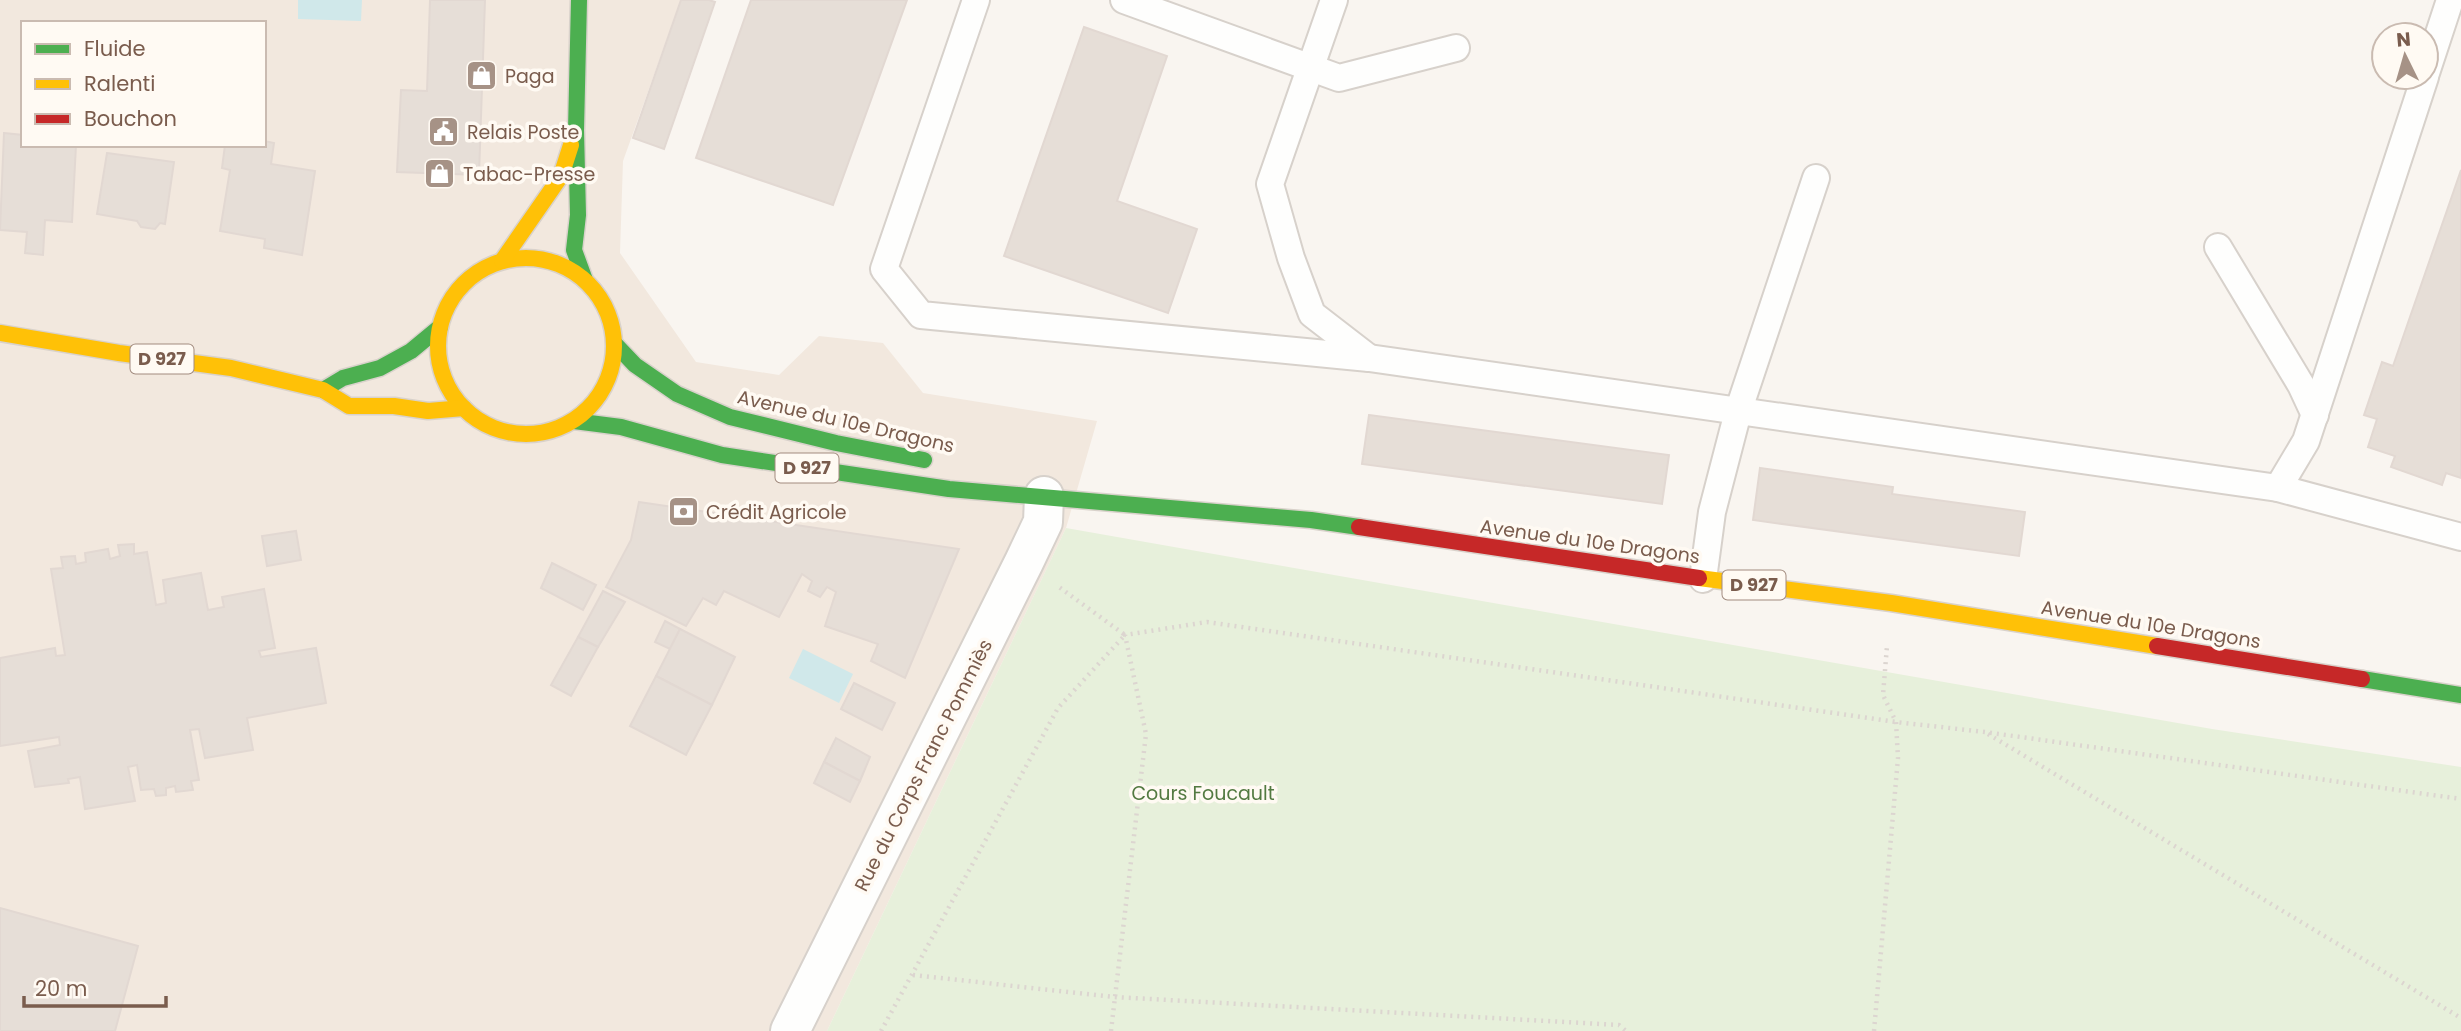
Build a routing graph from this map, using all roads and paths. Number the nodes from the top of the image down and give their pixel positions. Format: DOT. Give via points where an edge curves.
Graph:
graph roads {
  1 [pos="579,0"];
  2 [pos="976,0"];
  3 [pos="1124,0"];
  4 [pos="1334,0"];
  5 [pos="2450,0"];
  6 [pos="2440,30"];
  7 [pos="1456,48"];
  8 [pos="1311,68"];
  9 [pos="2420,91"];
  10 [pos="576,130"];
  11 [pos="1816,177"];
  12 [pos="2218,247"];
  13 [pos="502,261"];
  14 [pos="585,280"];
  15 [pos="440,327"];
  16 [pos="0,332"];
  17 [pos="615,344"];
  18 [pos="1368,358"];
  19 [pos="323,390"];
  20 [pos="464,408"];
  21 [pos="1738,412"];
  22 [pos="2315,415"];
  23 [pos="573,421"];
  24 [pos="938,463"];
  25 [pos="978,474"];
  26 [pos="2277,488"];
  27 [pos="1044,496"];
  28 [pos="2461,537"];
  29 [pos="1024,562"];
  30 [pos="1703,579"];
  31 [pos="1891,603"];
  32 [pos="1125,635"];
  33 [pos="2461,695"];
  34 [pos="1896,722"];
  35 [pos="1985,732"];
  36 [pos="2461,799"];
  37 [pos="913,975"];
  38 [pos="1114,997"];
  39 [pos="2461,1018"];
  40 [pos="790,1031"];
  41 [pos="881,1031"];
  42 [pos="1111,1031"];
  43 [pos="1626,1031"];
  44 [pos="1874,1031"];
  1 -- 10 [label="main road"];
  2 -- 18 [label="lane" via="884,269 921,315"];
  3 -- 8 [label="lane"];
  4 -- 8 [label="lane"];
  5 -- 6 [label="lane"];
  7 -- 8 [label="lane" via="1339,78"];
  8 -- 18 [label="lane" via="1270,184 1312,314"];
  9 -- 22 [label="lane"];
  10 -- 13 [label="main road" via="561,176"];
  10 -- 14 [label="main road" via="574,250"];
  11 -- 21 [label="lane"];
  12 -- 22 [label="lane"];
  13 -- 14 [label="main road" via="539,258 567,267"];
  13 -- 15 [label="main road" via="484,268 461,287"];
  14 -- 17 [label="main road" via="607,309"];
  15 -- 19 [label="main road" via="380,368 344,378"];
  15 -- 20 [label="main road" via="440,368"];
  16 -- 19 [label="main road, D 927" via="231,368"];
  17 -- 23 [label="main road" via="613,365 601,392"];
  17 -- 24 [label="main road, Avenue du 10e Dragons / D 927" via="635,365 677,394 730,418"];
  18 -- 21 [label="lane"];
  19 -- 20 [label="main road, D 927" via="349,406 428,411"];
  20 -- 23 [label="main road" via="498,429 527,434"];
  21 -- 26 [label="lane"];
  21 -- 30 [label="lane" via="1712,512"];
  22 -- 26 [label="lane" via="2306,441"];
  23 -- 27 [label="main road, Avenue du 10e Dragons / D 927" via="621,427 722,455 948,489"];
  25 -- 27 [label="main road, Avenue du 10e Dragons / D 927"];
  26 -- 28 [label="lane"];
  27 -- 29 [label="street, Rue du Corps Franc Pommiès" via="1043,522"];
  27 -- 30 [label="main road, Avenue du 10e Dragons / D 927" via="1311,520"];
  29 -- 32 [label="path"];
  29 -- 40 [label="street, Rue du Corps Franc Pommiès"];
  30 -- 31 [label="main road, Avenue du 10e Dragons / D 927"];
  31 -- 33 [label="main road, Avenue du 10e Dragons / D 927"];
  31 -- 34 [label="path" via="1883,695"];
  32 -- 34 [label="path" via="1206,622"];
  32 -- 37 [label="path" via="1058,708"];
  32 -- 38 [label="path" via="1146,734"];
  34 -- 35 [label="path"];
  34 -- 44 [label="path" via="1898,758"];
  35 -- 36 [label="path"];
  35 -- 39 [label="path"];
  37 -- 38 [label="path"];
  37 -- 41 [label="path"];
  38 -- 42 [label="path"];
  38 -- 43 [label="path" via="1619,1026"];
}
